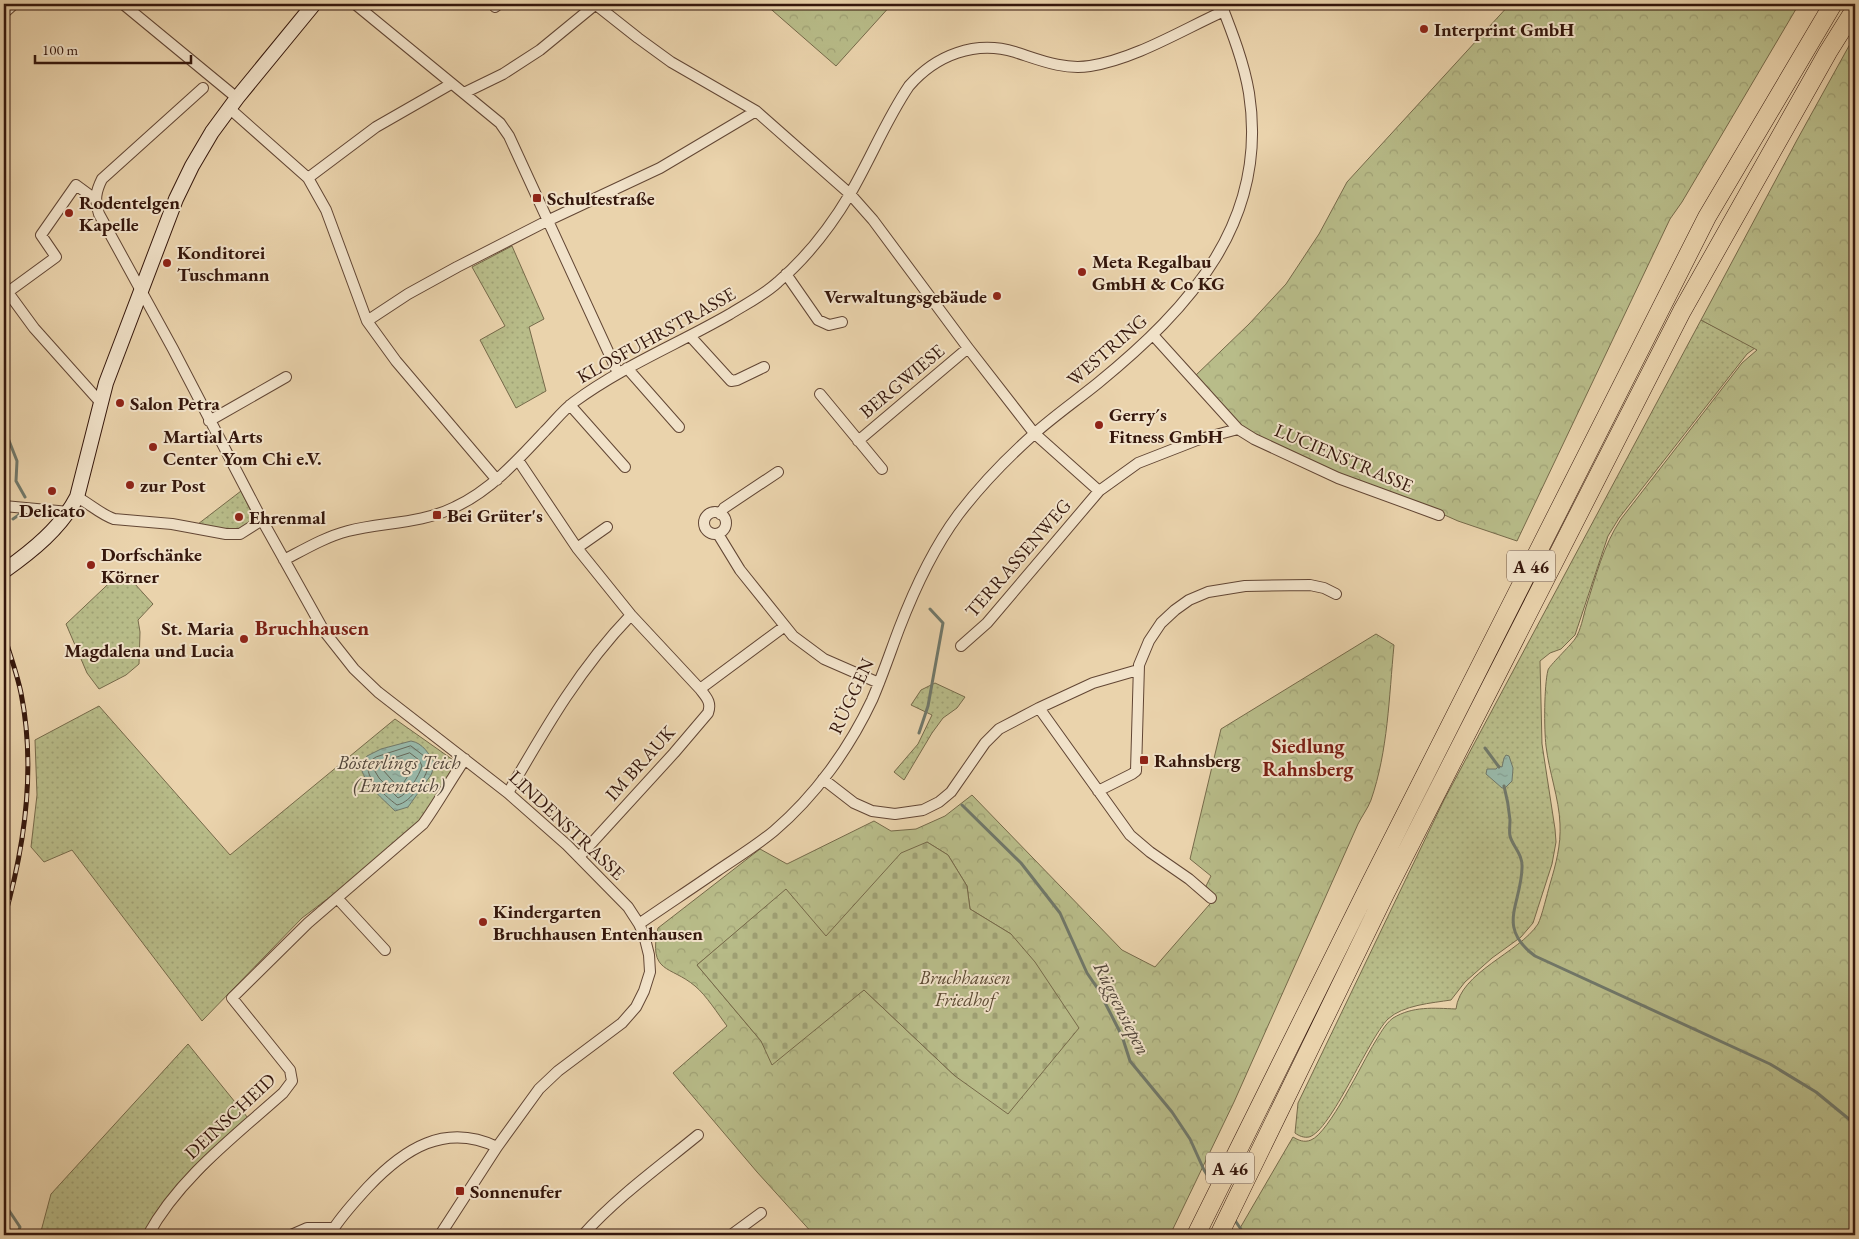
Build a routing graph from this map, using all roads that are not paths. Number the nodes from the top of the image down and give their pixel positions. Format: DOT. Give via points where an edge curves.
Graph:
graph roads {
  1 [pos="14,4"];
  2 [pos="123,4"];
  3 [pos="314,4"];
  4 [pos="355,4"];
  5 [pos="595,4"];
  6 [pos="1833,4"];
  7 [pos="1223,8"];
  8 [pos="1855,9"];
  9 [pos="4,13"];
  10 [pos="451,84"];
  11 [pos="202,88"];
  12 [pos="464,93"];
  13 [pos="233,103"];
  14 [pos="756,111"];
  15 [pos="308,178"];
  16 [pos="850,194"];
  17 [pos="95,200"];
  18 [pos="548,221"];
  19 [pos="786,274"];
  20 [pos="6,289"];
  21 [pos="140,289"];
  22 [pos="367,321"];
  23 [pos="842,322"];
  24 [pos="1153,335"];
  25 [pos="690,336"];
  26 [pos="968,348"];
  27 [pos="764,366"];
  28 [pos="623,370"];
  29 [pos="286,377"];
  30 [pos="820,394"];
  31 [pos="101,403"];
  32 [pos="570,405"];
  33 [pos="210,421"];
  34 [pos="679,427"];
  35 [pos="1238,429"];
  36 [pos="1034,433"];
  37 [pos="858,441"];
  38 [pos="518,460"];
  39 [pos="625,467"];
  40 [pos="882,469"];
  41 [pos="778,472"];
  42 [pos="497,480"];
  43 [pos="1099,491"];
  44 [pos="77,497"];
  45 [pos="4,506"];
  46 [pos="69,512"];
  47 [pos="720,514"];
  48 [pos="1439,515"];
  49 [pos="262,520"];
  50 [pos="608,527"];
  51 [pos="718,534"];
  52 [pos="577,548"];
  53 [pos="284,560"];
  54 [pos="4,571"];
  55 [pos="1336,594"];
  56 [pos="631,615"];
  57 [pos="785,626"];
  58 [pos="962,646"];
  59 [pos="1138,670"];
  60 [pos="879,683"];
  61 [pos="700,689"];
  62 [pos="1039,708"];
  63 [pos="464,759"];
  64 [pos="823,779"];
  65 [pos="1098,791"];
  66 [pos="508,793"];
  67 [pos="579,857"];
  68 [pos="1211,898"];
  69 [pos="338,899"];
  70 [pos="640,924"];
  71 [pos="385,950"];
  72 [pos="698,1135"];
  73 [pos="497,1147"];
  74 [pos="761,1213"];
  75 [pos="332,1232"];
  76 [pos="148,1235"];
  77 [pos="291,1235"];
  78 [pos="440,1235"];
  79 [pos="583,1235"];
  80 [pos="731,1235"];
  81 [pos="1196,1235"];
  82 [pos="1219,1235"];
  1 -- 9 [label="street"];
  2 -- 13 [label="street"];
  3 -- 13 [label="street"];
  4 -- 10 [label="street"];
  5 -- 12 [label="street" via="540,50 503,74"];
  5 -- 14 [label="street" via="671,62"];
  6 -- 81 [label="highway, A 46" via="1707,217"];
  7 -- 16 [label="street, KLOSFUHRSTRASSE" via="1141,50 1092,66 1072,68 994,48 948,56 926,68 909,86"];
  7 -- 24 [label="street, WESTRING" via="1249,94 1252,133 1246,189 1232,230 1212,266 1188,298"];
  8 -- 82 [label="highway, A 46" via="1682,311 1385,894"];
  10 -- 12 [label="street"];
  10 -- 15 [label="street" via="376,127"];
  11 -- 17 [label="street" via="102,179"];
  12 -- 18 [label="street" via="500,123 509,136"];
  13 -- 15 [label="street"];
  13 -- 21 [label="street" via="192,166"];
  14 -- 16 [label="street"];
  14 -- 18 [label="street" via="660,168"];
  15 -- 22 [label="street" via="326,210"];
  16 -- 19 [label="street, KLOSFUHRSTRASSE" via="808,252"];
  16 -- 26 [label="street"];
  17 -- 20 [label="street" via="76,185 41,236 56,257"];
  17 -- 21 [label="street, LINDENSTRASSE" via="99,214"];
  18 -- 22 [label="street" via="408,294"];
  18 -- 28 [label="street"];
  19 -- 23 [label="street" via="818,320 828,325"];
  19 -- 25 [label="street, KLOSFUHRSTRASSE" via="749,303"];
  20 -- 31 [label="street" via="34,328"];
  21 -- 31 [label="street"];
  21 -- 33 [label="street, LINDENSTRASSE"];
  22 -- 42 [label="street" via="396,361"];
  24 -- 35 [label="street, LUCIENSTRASSE"];
  24 -- 36 [label="street, WESTRING"];
  25 -- 27 [label="street" via="731,381"];
  25 -- 28 [label="street, KLOSFUHRSTRASSE"];
  26 -- 36 [label="street"];
  26 -- 37 [label="street, BERGWIESE"];
  28 -- 32 [label="street, KLOSFUHRSTRASSE"];
  28 -- 34 [label="street"];
  29 -- 33 [label="street"];
  30 -- 37 [label="street, BERGWIESE"];
  31 -- 44 [label="street"];
  32 -- 38 [label="street, KLOSFUHRSTRASSE"];
  32 -- 39 [label="street"];
  33 -- 49 [label="street, LINDENSTRASSE"];
  35 -- 43 [label="street" via="1197,440 1138,463"];
  35 -- 48 [label="street, LUCIENSTRASSE" via="1338,478"];
  36 -- 43 [label="street"];
  36 -- 60 [label="street, RÜGGEN" via="977,492 941,540 913,595"];
  37 -- 40 [label="street, BERGWIESE"];
  38 -- 42 [label="street, KLOSFUHRSTRASSE"];
  38 -- 52 [label="street, IM BRAUK"];
  41 -- 47 [label="street" via="724,508"];
  42 -- 53 [label="street, KLOSFUHRSTRASSE" via="476,496 437,514 349,531 326,538"];
  43 -- 58 [label="street, TERRASSENWEG" via="987,623"];
  44 -- 46 [label="street"];
  44 -- 49 [label="street" via="114,519 172,524 226,534 240,534"];
  45 -- 46 [label="street"];
  46 -- 54 [label="street" via="34,548"];
  47 -- 51 [label="street" via="726,523"];
  47 -- 51 [label="street" via="712,513 705,521 708,531"];
  49 -- 53 [label="street, LINDENSTRASSE"];
  50 -- 52 [label="street"];
  51 -- 57 [label="street" via="740,570"];
  52 -- 56 [label="street, IM BRAUK"];
  53 -- 63 [label="street, LINDENSTRASSE" via="324,631 354,669 378,692"];
  55 -- 59 [label="street" via="1319,586 1301,584 1245,586 1208,592 1189,600 1168,616 1149,641"];
  56 -- 61 [label="street, IM BRAUK"];
  56 -- 66 [label="street" via="579,676"];
  57 -- 60 [label="street" via="802,644 824,659"];
  57 -- 61 [label="street"];
  59 -- 62 [label="street" via="1093,683"];
  59 -- 65 [label="street" via="1136,771"];
  60 -- 64 [label="street, RÜGGEN" via="849,743"];
  61 -- 67 [label="street, IM BRAUK" via="709,702 708,713"];
  62 -- 64 [label="street" via="1006,724 991,736 951,792 922,810 895,814 872,811 854,803"];
  62 -- 65 [label="street"];
  63 -- 66 [label="street, LINDENSTRASSE"];
  63 -- 69 [label="street" via="423,824"];
  64 -- 70 [label="street, RÜGGEN" via="774,831"];
  65 -- 68 [label="street" via="1134,839"];
  66 -- 67 [label="street, LINDENSTRASSE"];
  67 -- 70 [label="street, LINDENSTRASSE" via="620,898"];
  69 -- 71 [label="street"];
  69 -- 76 [label="street, DEINSCHEID" via="232,998 290,1070 292,1081 188,1181"];
  70 -- 73 [label="street, LINDENSTRASSE" via="650,965 644,991 636,1007 610,1033 548,1079"];
  72 -- 79 [label="street" via="642,1180"];
  73 -- 75 [label="street" via="478,1139 457,1137 421,1145 382,1172"];
  73 -- 78 [label="street, LINDENSTRASSE"];
  74 -- 80 [label="street"];
  75 -- 77 [label="street" via="307,1228"];
}
